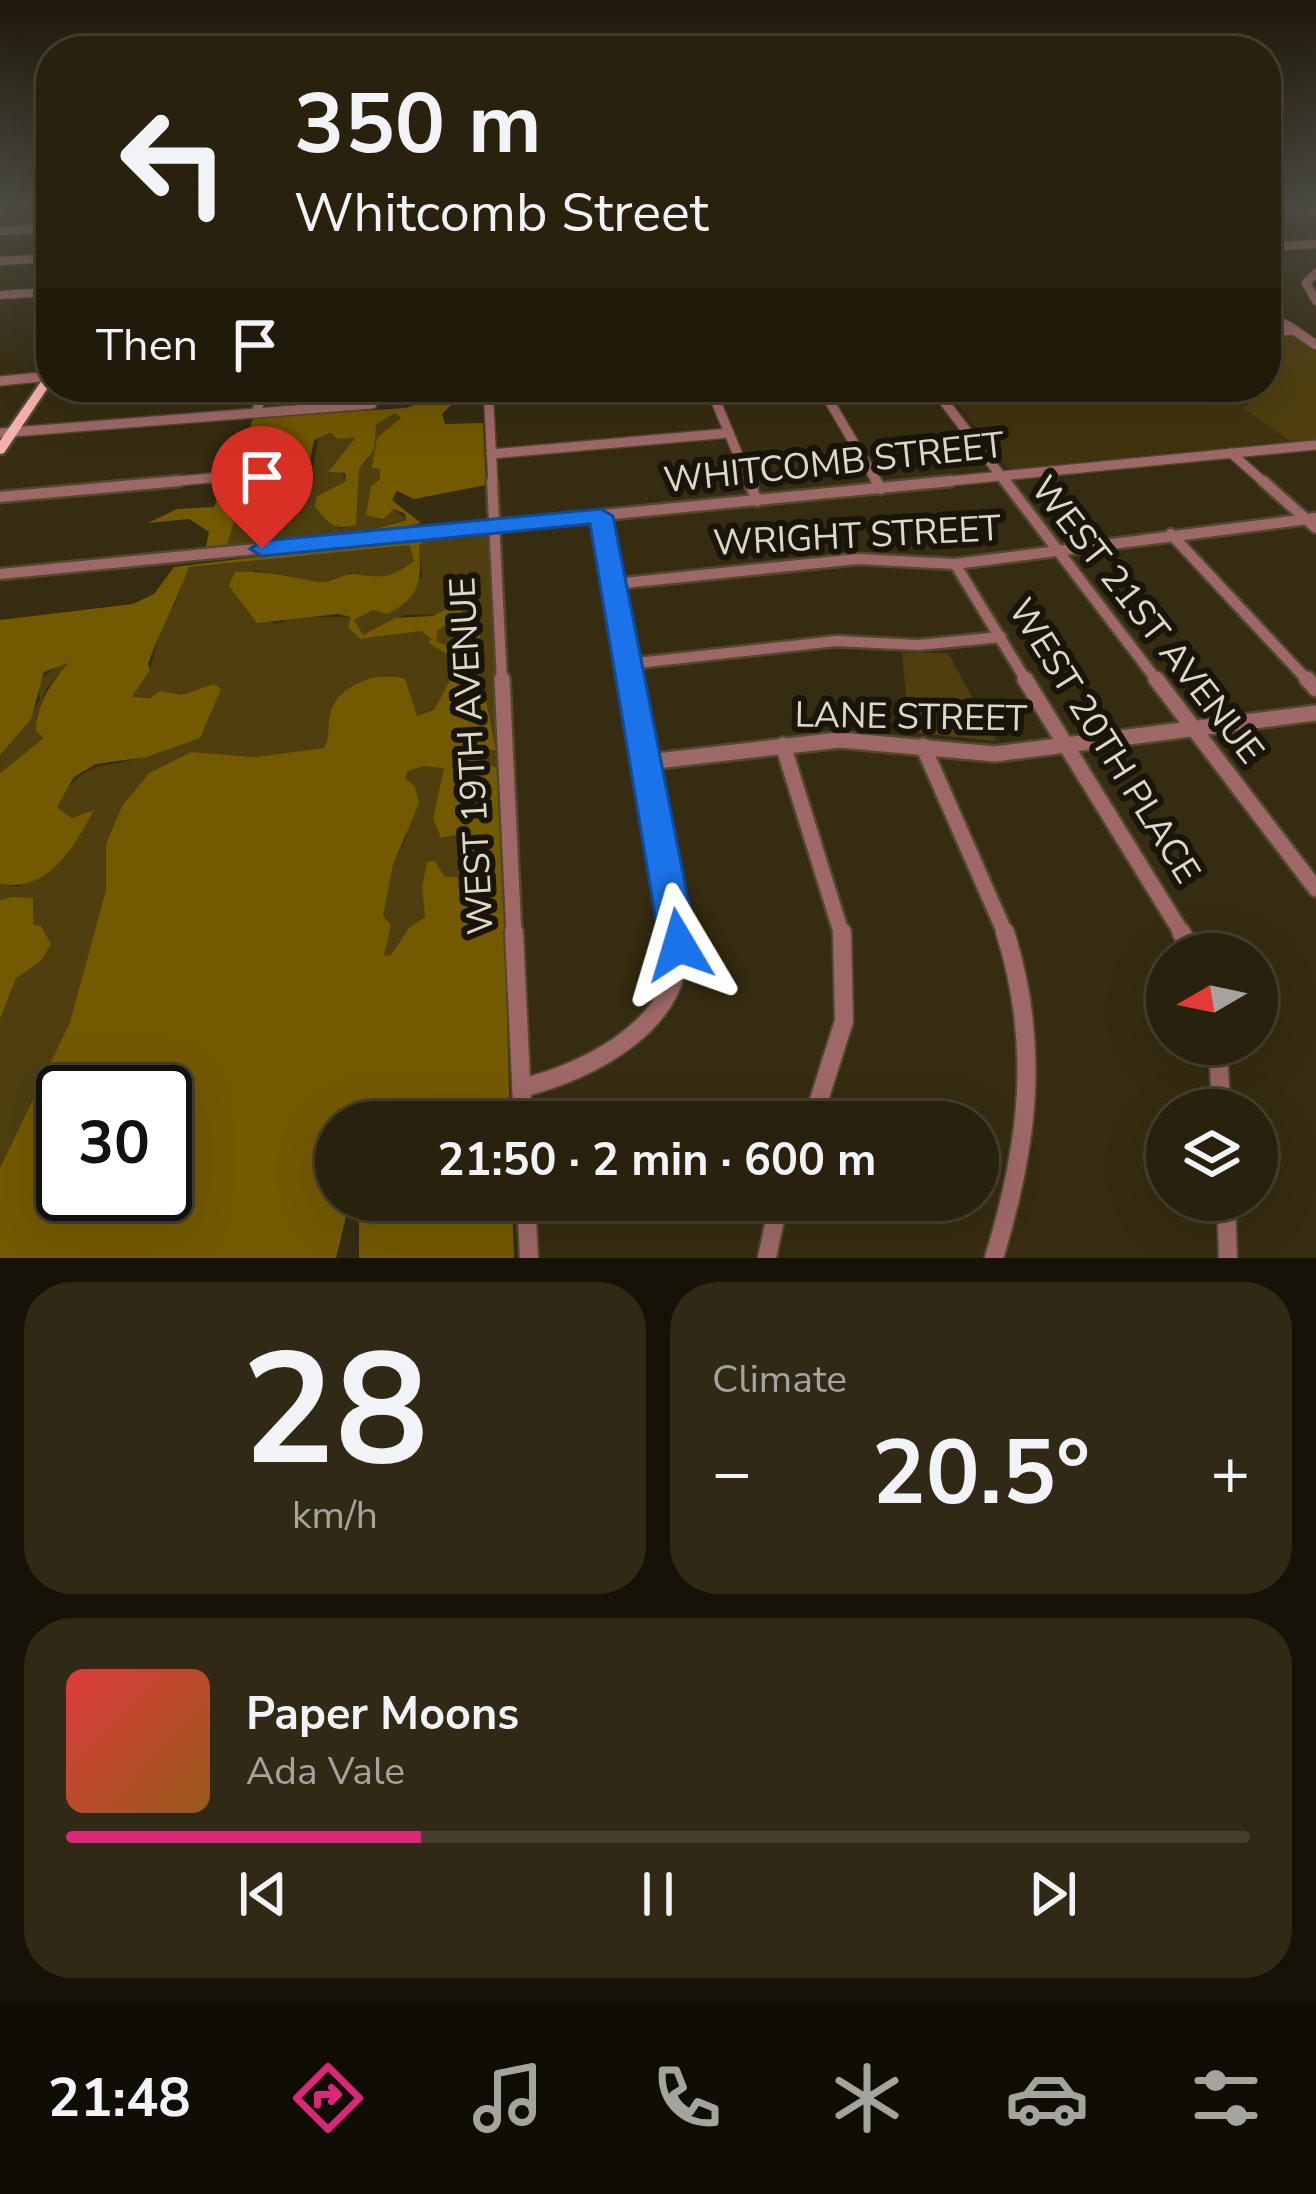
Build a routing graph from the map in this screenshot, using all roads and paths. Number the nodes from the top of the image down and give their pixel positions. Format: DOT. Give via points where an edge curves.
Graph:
graph roads {
  1 [pos="1316,272"];
  2 [pos="36,293"];
  3 [pos="0,295"];
  4 [pos="1316,301"];
  5 [pos="1281,321"];
  6 [pos="1294,330"];
  7 [pos="1281,331"];
  8 [pos="1316,345"];
  9 [pos="36,377"];
  10 [pos="0,381"];
  11 [pos="36,395"];
  12 [pos="259,402"];
  13 [pos="489,402"];
  14 [pos="716,402"];
  15 [pos="830,402"];
  16 [pos="944,402"];
  17 [pos="372,404"];
  18 [pos="256,413"];
  19 [pos="6,432"];
  20 [pos="729,433"];
  21 [pos="1316,445"];
  22 [pos="0,450"];
  23 [pos="1231,453"];
  24 [pos="491,454"];
  25 [pos="232,476"];
  26 [pos="1001,477"];
  27 [pos="881,489"];
  28 [pos="0,497"];
  29 [pos="757,501"];
  30 [pos="601,516"];
  31 [pos="1311,518"];
  32 [pos="495,526"];
  33 [pos="1316,528"];
  34 [pos="1171,534"];
  35 [pos="1058,553"];
  36 [pos="955,564"];
  37 [pos="0,574"];
  38 [pos="614,584"];
  39 [pos="1001,637"];
  40 [pos="628,664"];
  41 [pos="1316,688"];
  42 [pos="1316,713"];
  43 [pos="1193,729"];
  44 [pos="783,745"];
  45 [pos="1068,745"];
  46 [pos="923,746"];
  47 [pos="648,762"];
  48 [pos="1316,890"];
  49 [pos="1181,933"];
  50 [pos="521,1088"];
  51 [pos="522,1101"];
  52 [pos="820,1101"];
  53 [pos="527,1221"];
  54 [pos="774,1221"];
  55 [pos="1227,1221"];
  56 [pos="529,1258"];
  57 [pos="767,1258"];
  58 [pos="994,1258"];
  59 [pos="1228,1258"];
  1 -- 4 [label="street" via="1306,283"];
  2 -- 3 [label="street"];
  5 -- 6 [label="street"];
  6 -- 7 [label="street"];
  6 -- 8 [label="street"];
  9 -- 10 [label="street"];
  11 -- 19 [label="main road"];
  12 -- 18 [label="street"];
  13 -- 24 [label="street, WEST 19TH AVENUE"];
  14 -- 20 [label="street"];
  15 -- 27 [label="street"];
  16 -- 26 [label="street, WEST 21ST AVENUE"];
  17 -- 18 [label="street"];
  18 -- 19 [label="street"];
  19 -- 22 [label="main road"];
  20 -- 24 [label="street"];
  20 -- 29 [label="street"];
  21 -- 23 [label="street, WHITCOMB STREET"];
  23 -- 26 [label="street, WHITCOMB STREET"];
  23 -- 31 [label="street"];
  24 -- 32 [label="street, WEST 19TH AVENUE"];
  25 -- 28 [label="street"];
  26 -- 27 [label="street, WHITCOMB STREET"];
  26 -- 35 [label="street, WEST 21ST AVENUE"];
  27 -- 29 [label="street, WHITCOMB STREET"];
  29 -- 30 [label="street, WHITCOMB STREET"];
  30 -- 32 [label="street, WHITCOMB STREET"];
  30 -- 38 [label="street"];
  31 -- 33 [label="street"];
  31 -- 34 [label="street, WRIGHT STREET"];
  32 -- 37 [label="street, WHITCOMB STREET"];
  32 -- 50 [label="street, WEST 19TH AVENUE"];
  34 -- 35 [label="street, WRIGHT STREET"];
  34 -- 41 [label="street"];
  35 -- 36 [label="street, WRIGHT STREET"];
  35 -- 43 [label="street, WEST 21ST AVENUE"];
  36 -- 38 [label="street, WRIGHT STREET" via="858,559"];
  36 -- 39 [label="street, WEST 20TH PLACE"];
  38 -- 40 [label="street"];
  39 -- 40 [label="street" via="836,641"];
  39 -- 45 [label="street, WEST 20TH PLACE"];
  40 -- 47 [label="street"];
  42 -- 43 [label="street, LANE STREET"];
  43 -- 45 [label="street, LANE STREET"];
  43 -- 48 [label="street, WEST 21ST AVENUE"];
  44 -- 46 [label="street, LANE STREET"];
  44 -- 47 [label="street, LANE STREET"];
  44 -- 52 [label="street" via="837,904 849,967 844,1034"];
  45 -- 46 [label="street, LANE STREET" via="985,754"];
  45 -- 49 [label="street, WEST 20TH PLACE"];
  46 -- 58 [label="street" via="1004,919 1028,1016 1026,1143"];
  47 -- 50 [label="street" via="678,928 671,979 643,1028 613,1055 574,1076"];
  50 -- 51 [label="street, WEST 19TH AVENUE"];
  53 -- 56 [label="street"];
  54 -- 57 [label="street"];
  55 -- 59 [label="street"];
}
